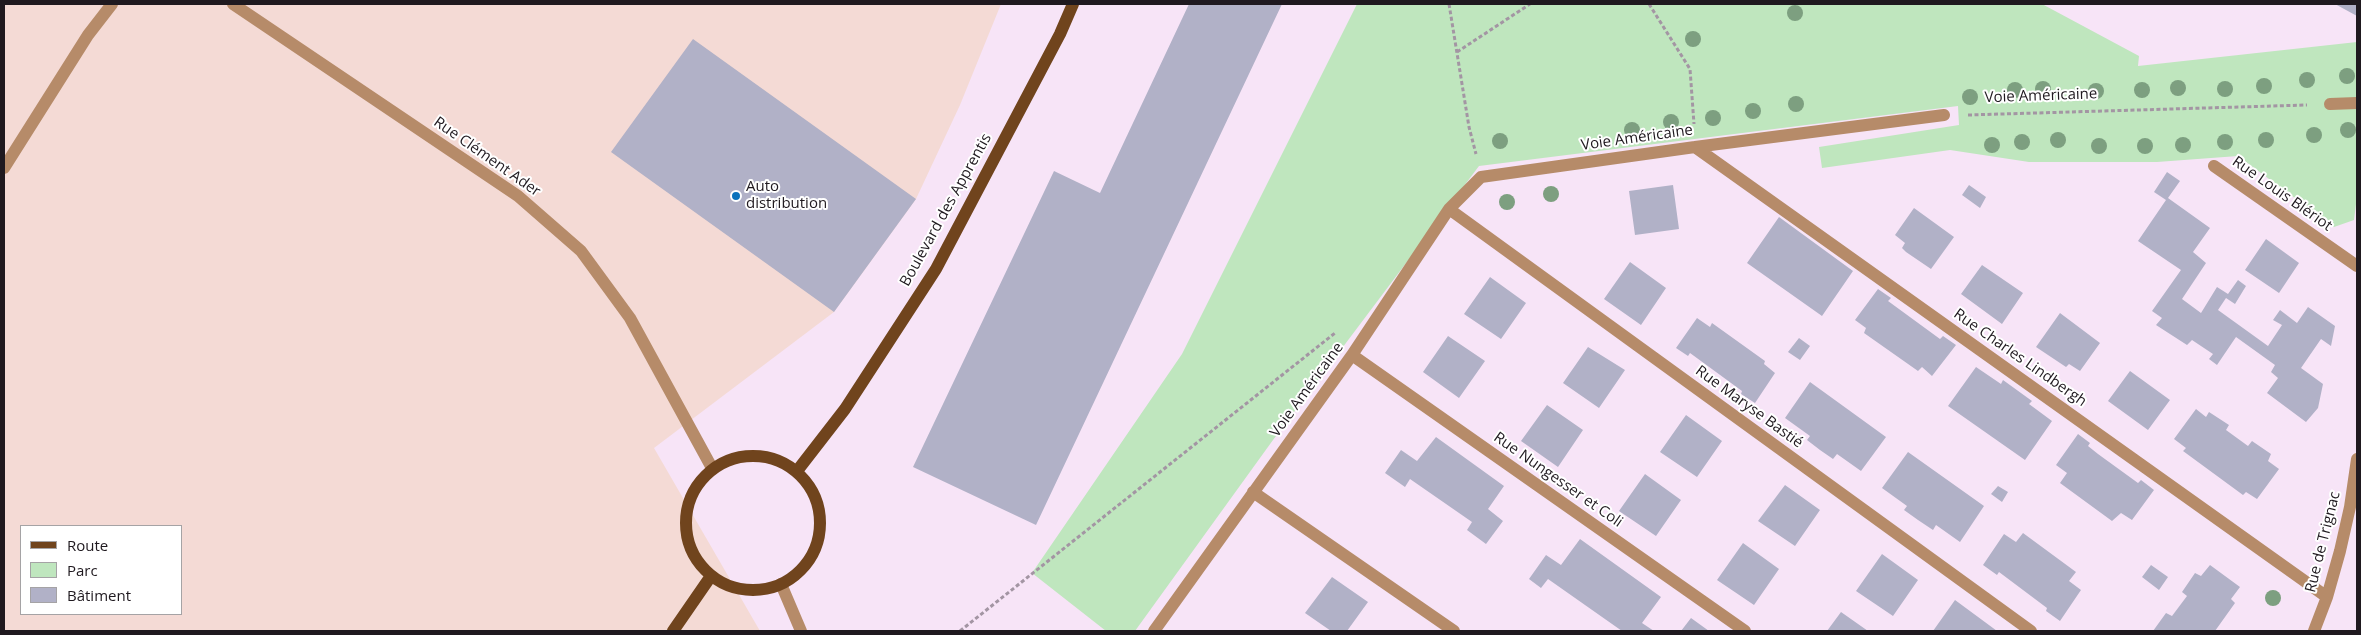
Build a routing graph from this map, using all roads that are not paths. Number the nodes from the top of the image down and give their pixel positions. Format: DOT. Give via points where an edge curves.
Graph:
graph roads {
  1 [pos="112,4"];
  2 [pos="233,4"];
  3 [pos="1073,4"];
  4 [pos="2357,103"];
  5 [pos="2330,104"];
  6 [pos="1944,115"];
  7 [pos="1695,146"];
  8 [pos="2214,166"];
  9 [pos="4,168"];
  10 [pos="1449,210"];
  11 [pos="2357,266"];
  12 [pos="1352,355"];
  13 [pos="2357,459"];
  14 [pos="712,468"];
  15 [pos="797,471"];
  16 [pos="1253,492"];
  17 [pos="711,576"];
  18 [pos="782,584"];
  19 [pos="2327,597"];
  20 [pos="673,631"];
  21 [pos="801,631"];
  22 [pos="1154,631"];
  23 [pos="1454,631"];
  24 [pos="1745,631"];
  25 [pos="2031,631"];
  26 [pos="2314,631"];
  1 -- 9 [label="street" via="88,35"];
  2 -- 14 [label="street, Rue Clément Ader" via="518,196 581,251 630,318"];
  3 -- 15 [label="main road, Boulevard des Apprentis" via="936,269 844,409"];
  4 -- 5 [label="street"];
  6 -- 7 [label="street, Voie Américaine"];
  7 -- 10 [label="street, Voie Américaine" via="1481,177"];
  7 -- 19 [label="street, Rue Charles Lindbergh"];
  8 -- 11 [label="street, Rue Louis Blériot"];
  10 -- 12 [label="street, Voie Américaine"];
  10 -- 25 [label="street, Rue Maryse Bastié"];
  12 -- 16 [label="street, Voie Américaine"];
  12 -- 24 [label="street, Rue Nungesser et Coli"];
  13 -- 19 [label="street, Rue de Trignac" via="2350,507"];
  14 -- 15 [label="main road" via="733,458 756,455 778,460"];
  14 -- 17 [label="main road" via="698,483 688,502 685,522 688,543 697,561"];
  15 -- 18 [label="main road" via="812,488 819,510 820,532 813,553 800,571"];
  16 -- 22 [label="street, Voie Américaine"];
  16 -- 23 [label="street"];
  17 -- 18 [label="main road" via="744,590"];
  17 -- 20 [label="main road"];
  18 -- 21 [label="street"];
  19 -- 26 [label="street, Rue de Trignac"];
}
